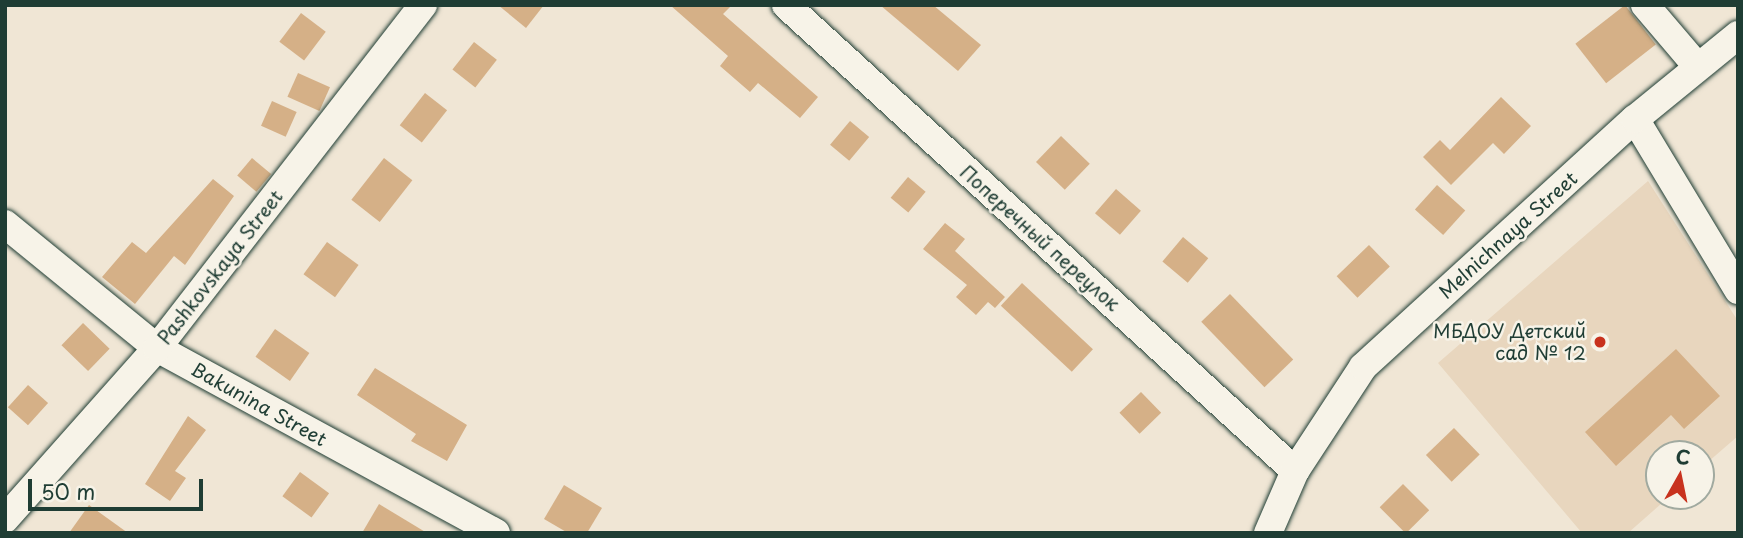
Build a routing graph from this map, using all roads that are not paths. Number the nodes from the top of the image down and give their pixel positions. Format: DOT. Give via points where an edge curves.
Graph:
graph roads {
  1 [pos="423,5"];
  2 [pos="786,5"];
  3 [pos="1645,5"];
  4 [pos="1738,35"];
  5 [pos="1697,66"];
  6 [pos="1635,119"];
  7 [pos="5,224"];
  8 [pos="1738,289"];
  9 [pos="157,348"];
  10 [pos="1295,471"];
  11 [pos="5,519"];
  12 [pos="496,533"];
  13 [pos="1268,533"];
  1 -- 9 [label="street, Pashkovskaya Street"];
  2 -- 10 [label="street, Поперечный переулок"];
  3 -- 5 [label="street"];
  4 -- 5 [label="street, Melnichnaya Street"];
  5 -- 6 [label="street, Melnichnaya Street"];
  6 -- 8 [label="street"];
  6 -- 10 [label="street, Melnichnaya Street" via="1363,367"];
  7 -- 9 [label="street, Bakunina Street"];
  9 -- 11 [label="street, Pashkovskaya Street"];
  9 -- 12 [label="street, Bakunina Street"];
  10 -- 13 [label="street, Melnichnaya Street"];
}
